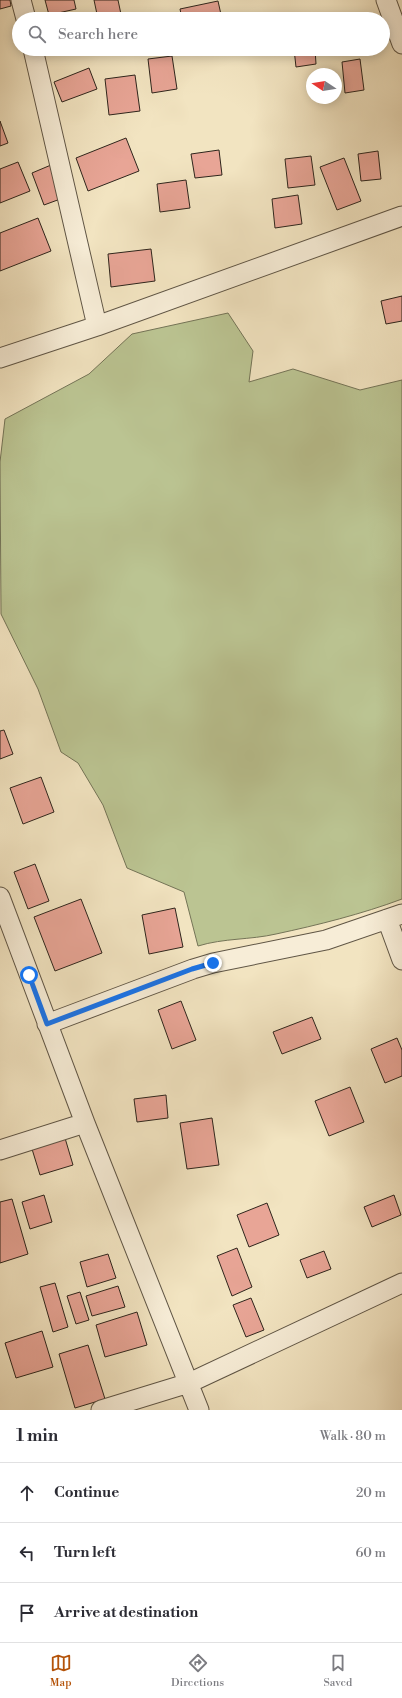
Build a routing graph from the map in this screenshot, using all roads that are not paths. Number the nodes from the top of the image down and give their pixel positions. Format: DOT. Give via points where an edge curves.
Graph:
graph roads {
  1 [pos="21,0"];
  2 [pos="386,0"];
  3 [pos="24,12"];
  4 [pos="402,44"];
  5 [pos="35,56"];
  6 [pos="402,216"];
  7 [pos="98,326"];
  8 [pos="0,358"];
  9 [pos="0,897"];
  10 [pos="394,916"];
  11 [pos="402,960"];
  12 [pos="47,1024"];
  13 [pos="85,1123"];
  14 [pos="0,1150"];
  15 [pos="402,1283"];
  16 [pos="189,1383"];
  17 [pos="101,1410"];
  18 [pos="199,1410"];
  1 -- 3 [label="street"];
  2 -- 4 [label="street"];
  5 -- 7 [label="street"];
  6 -- 7 [label="street"];
  7 -- 8 [label="street"];
  9 -- 12 [label="street"];
  10 -- 11 [label="street"];
  10 -- 12 [label="street" via="326,940 192,969"];
  12 -- 13 [label="street"];
  13 -- 14 [label="street"];
  13 -- 16 [label="street"];
  15 -- 16 [label="street"];
  16 -- 17 [label="street"];
  16 -- 18 [label="street"];
}
